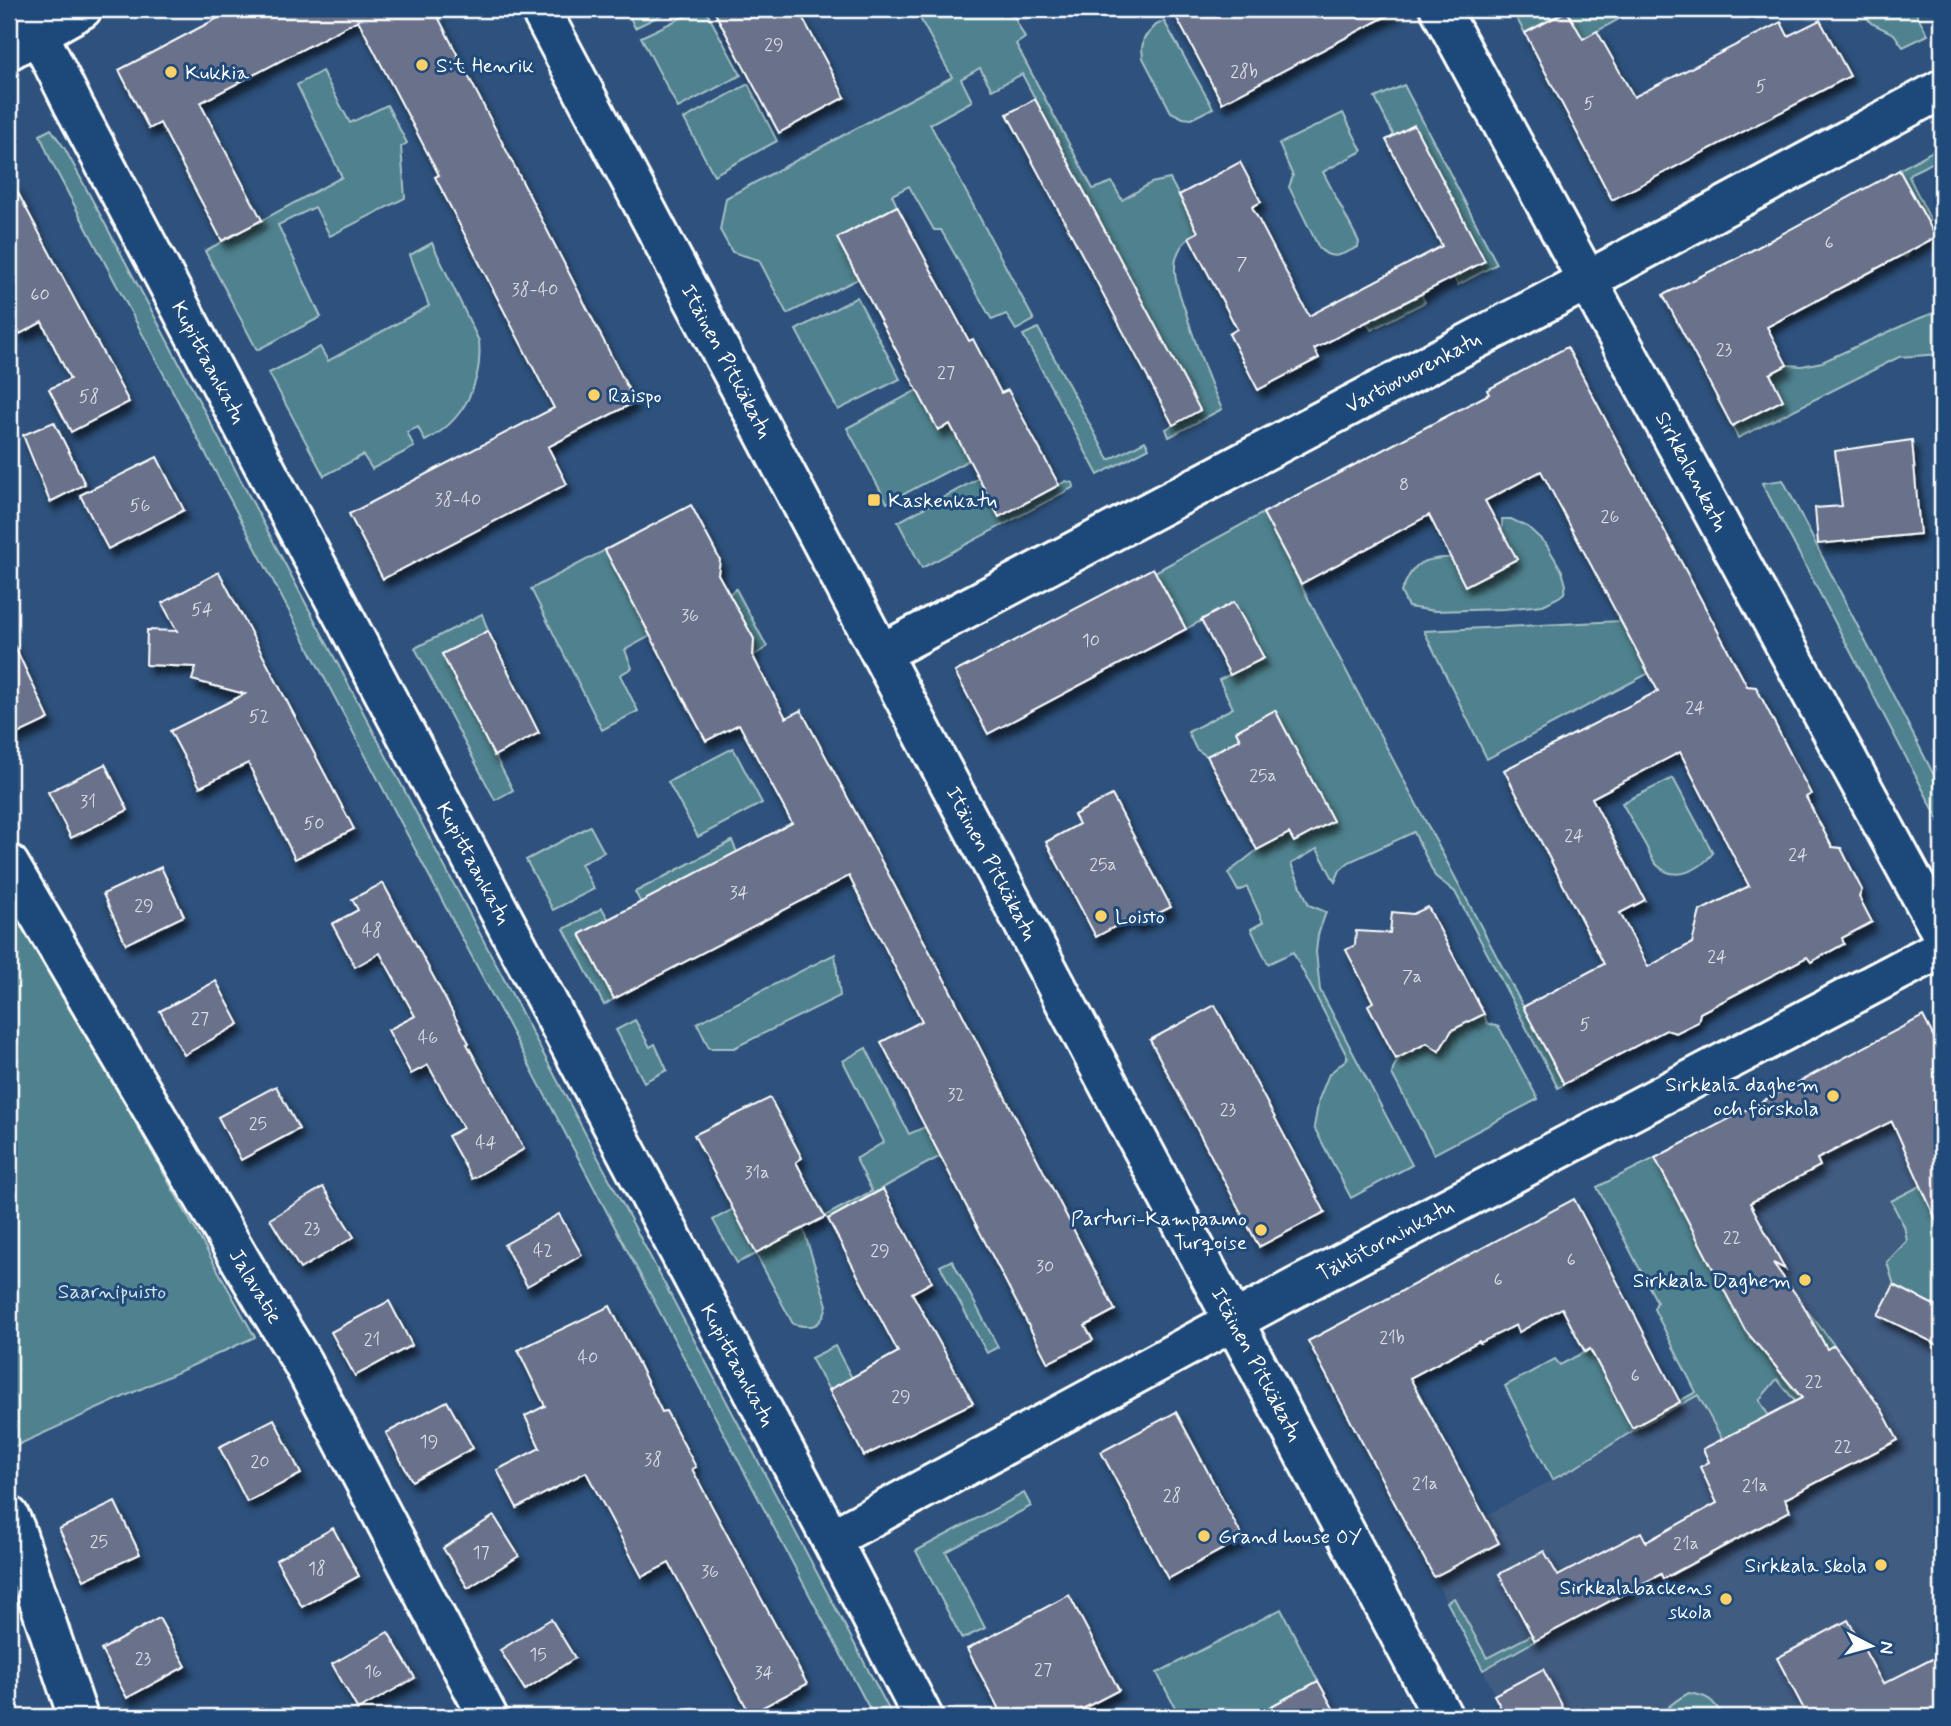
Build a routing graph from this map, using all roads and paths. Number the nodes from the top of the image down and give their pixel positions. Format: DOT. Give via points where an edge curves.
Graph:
graph roads {
  1 [pos="82,9"];
  2 [pos="540,9"];
  3 [pos="1440,9"];
  4 [pos="24,30"];
  5 [pos="1942,89"];
  6 [pos="1588,280"];
  7 [pos="882,653"];
  8 [pos="9,864"];
  9 [pos="1942,934"];
  10 [pos="1942,948"];
  11 [pos="1234,1320"];
  12 [pos="9,1516"];
  13 [pos="831,1539"];
  14 [pos="78,1717"];
  15 [pos="488,1717"];
  16 [pos="923,1717"];
  17 [pos="1443,1717"];
  1 -- 4 [label="street"];
  2 -- 7 [label="street, Itäinen Pitkäkatu"];
  3 -- 6 [label="street, Sirkkalankatu"];
  4 -- 13 [label="street, Kupittaankatu" via="96,149"];
  5 -- 6 [label="street, Vartiovuorenkatu"];
  6 -- 7 [label="street, Vartiovuorenkatu"];
  6 -- 9 [label="street, Sirkkalankatu"];
  7 -- 11 [label="street, Itäinen Pitkäkatu"];
  8 -- 15 [label="street, Jalavatie" via="302,1362"];
  10 -- 11 [label="street, Tähtitorninkatu"];
  11 -- 13 [label="street, Tähtitorninkatu"];
  11 -- 17 [label="street, Itäinen Pitkäkatu"];
  12 -- 14 [label="street"];
  13 -- 16 [label="street, Kupittaankatu"];
}
